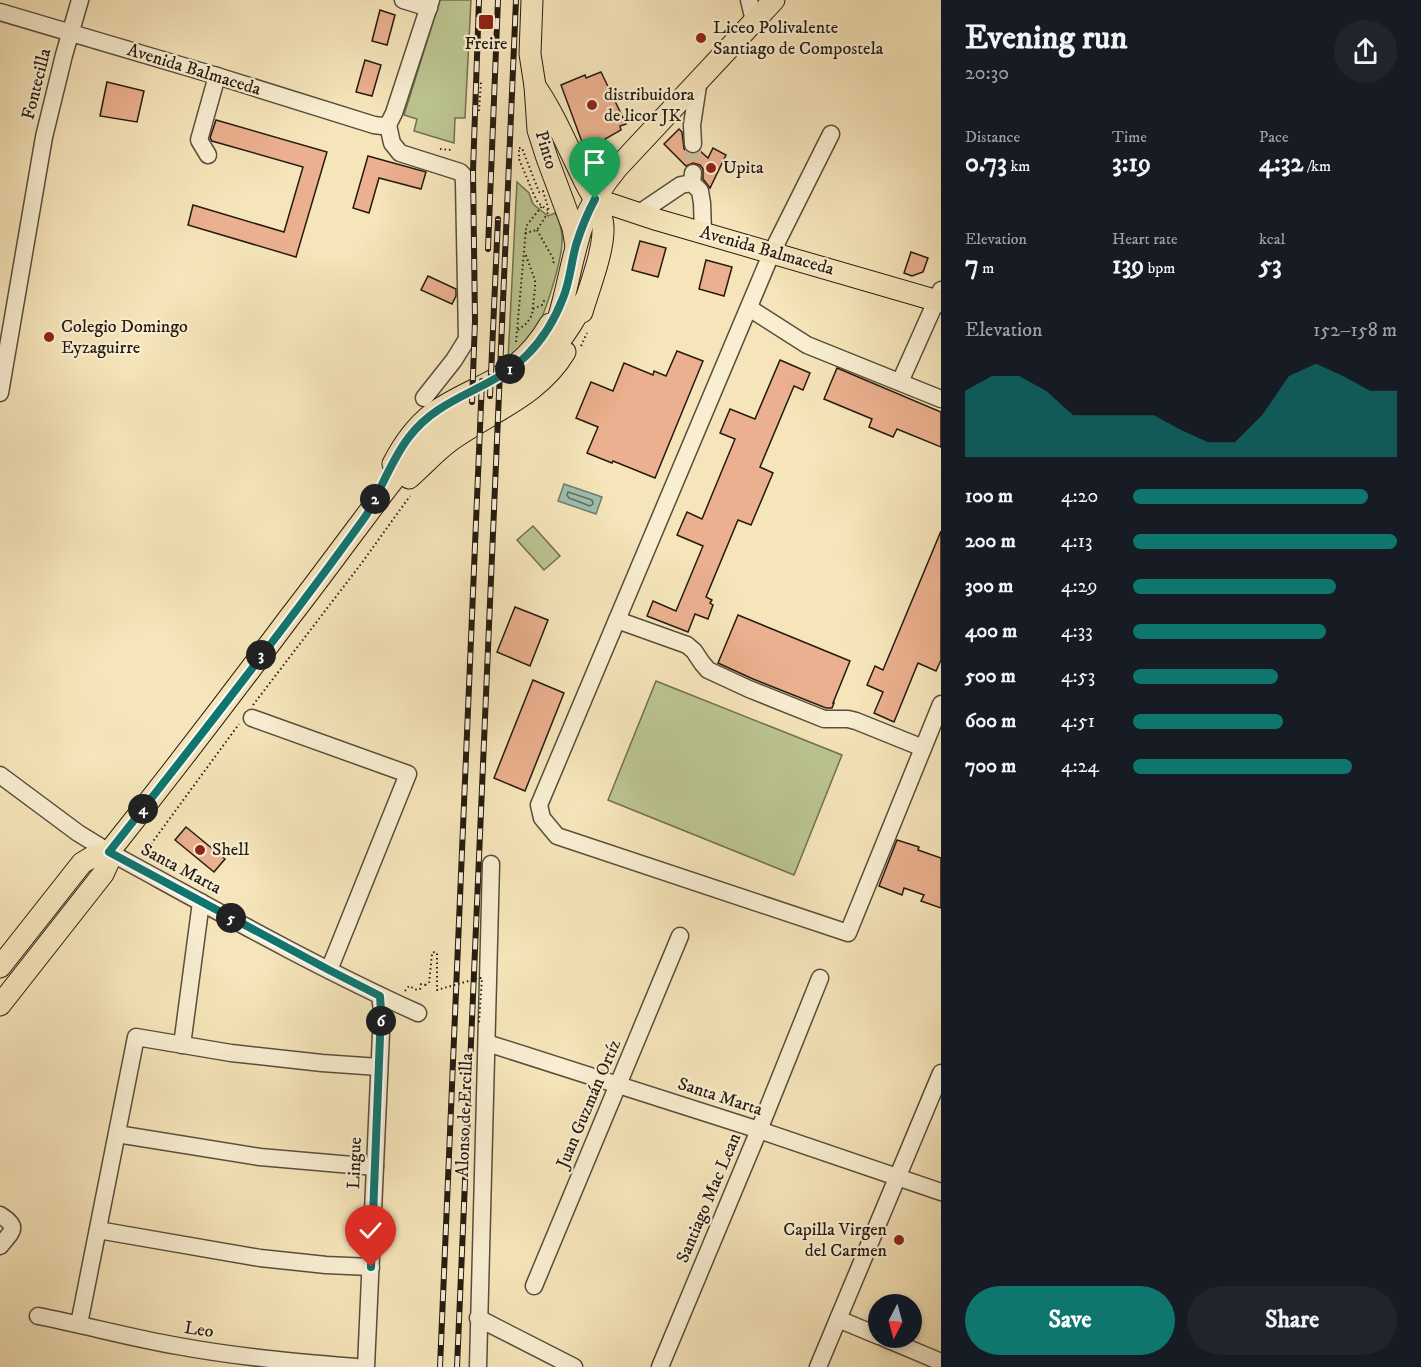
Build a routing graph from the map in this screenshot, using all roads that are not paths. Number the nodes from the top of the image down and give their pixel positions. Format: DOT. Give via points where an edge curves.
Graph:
graph roads {
  1 [pos="80,0"];
  2 [pos="404,0"];
  3 [pos="532,0"];
  4 [pos="749,0"];
  5 [pos="774,0"];
  6 [pos="430,4"];
  7 [pos="0,12"];
  8 [pos="754,21"];
  9 [pos="70,32"];
  10 [pos="217,76"];
  11 [pos="699,79"];
  12 [pos="535,86"];
  13 [pos="388,124"];
  14 [pos="831,134"];
  15 [pos="693,144"];
  16 [pos="208,155"];
  17 [pos="595,199"];
  18 [pos="638,214"];
  19 [pos="703,233"];
  20 [pos="576,246"];
  21 [pos="772,252"];
  22 [pos="939,297"];
  23 [pos="554,298"];
  24 [pos="585,300"];
  25 [pos="749,308"];
  26 [pos="5,334"];
  27 [pos="539,363"];
  28 [pos="900,382"];
  29 [pos="0,393"];
  30 [pos="424,398"];
  31 [pos="941,399"];
  32 [pos="367,514"];
  33 [pos="617,620"];
  34 [pos="941,704"];
  35 [pos="247,717"];
  36 [pos="923,747"];
  37 [pos="0,775"];
  38 [pos="109,852"];
  39 [pos="492,864"];
  40 [pos="201,902"];
  41 [pos="680,936"];
  42 [pos="0,967"];
  43 [pos="329,970"];
  44 [pos="820,978"];
  45 [pos="380,996"];
  46 [pos="0,1005"];
  47 [pos="418,1013"];
  48 [pos="487,1043"];
  49 [pos="182,1045"];
  50 [pos="379,1068"];
  51 [pos="941,1072"];
  52 [pos="618,1085"];
  53 [pos="759,1130"];
  54 [pos="117,1134"];
  55 [pos="375,1167"];
  56 [pos="898,1176"];
  57 [pos="941,1192"];
  58 [pos="0,1215"];
  59 [pos="98,1230"];
  60 [pos="0,1246"];
  61 [pos="371,1267"];
  62 [pos="534,1286"];
  63 [pos="38,1316"];
  64 [pos="478,1318"];
  65 [pos="838,1319"];
  66 [pos="79,1324"];
  67 [pos="868,1331"];
  68 [pos="908,1348"];
  69 [pos="941,1362"];
  70 [pos="356,1367"];
  71 [pos="366,1367"];
  72 [pos="478,1367"];
  73 [pos="574,1367"];
  74 [pos="660,1367"];
  75 [pos="818,1367"];
  1 -- 9 [label="street, Fontecilla"];
  2 -- 6 [label="street"];
  3 -- 12 [label="main road, Pinto" via="530,54"];
  4 -- 8 [label="street"];
  5 -- 8 [label="main road"];
  6 -- 13 [label="street"];
  7 -- 9 [label="street, Avenida Balmaceda"];
  8 -- 11 [label="main road"];
  9 -- 10 [label="street, Avenida Balmaceda"];
  9 -- 26 [label="street, Fontecilla" via="44,137"];
  10 -- 13 [label="street, Avenida Balmaceda" via="374,125"];
  10 -- 16 [label="street" via="199,140"];
  11 -- 15 [label="street"];
  11 -- 17 [label="main road" via="617,168"];
  12 -- 17 [label="main road, Pinto"];
  12 -- 20 [label="main road, Pinto" via="542,142"];
  13 -- 30 [label="street" via="392,143 400,153 460,172 464,182 466,339"];
  14 -- 21 [label="street"];
  17 -- 18 [label="main road, Avenida Balmaceda"];
  17 -- 20 [label="main road"];
  17 -- 24 [label="main road, Pinto" via="603,235"];
  18 -- 19 [label="main road, Avenida Balmaceda"];
  18 -- 19 [label="street" via="693,178 700,191"];
  19 -- 21 [label="main road, Avenida Balmaceda"];
  20 -- 23 [label="main road"];
  21 -- 22 [label="main road, Avenida Balmaceda"];
  21 -- 25 [label="street"];
  22 -- 28 [label="street"];
  23 -- 27 [label="main road" via="558,322"];
  23 -- 32 [label="main road" via="554,319 526,356 502,375 447,404 411,434"];
  24 -- 27 [label="main road" via="568,331"];
  24 -- 32 [label="main road" via="564,354 547,376 515,402 451,441"];
  25 -- 28 [label="street" via="807,345"];
  25 -- 33 [label="street"];
  26 -- 29 [label="street, Fontecilla"];
  27 -- 32 [label="main road" via="425,442"];
  28 -- 31 [label="street"];
  32 -- 38 [label="main road"];
  33 -- 36 [label="street" via="687,645 708,670 749,690 824,718 856,721"];
  33 -- 36 [label="street" via="539,805 542,818 557,836 848,933"];
  34 -- 36 [label="street"];
  35 -- 43 [label="street" via="408,774"];
  37 -- 38 [label="street, Santa Marta"];
  38 -- 40 [label="street, Santa Marta"];
  38 -- 42 [label="main road" via="82,863"];
  38 -- 46 [label="main road" via="110,861 103,874"];
  39 -- 48 [label="street, Alonso de Ercilla"];
  40 -- 43 [label="street, Santa Marta"];
  40 -- 49 [label="street"];
  41 -- 52 [label="street, Juan Guzmán Ortíz"];
  43 -- 45 [label="street, Santa Marta"];
  44 -- 53 [label="street, Santiago Mac Lean"];
  45 -- 47 [label="street, Santa Marta"];
  45 -- 50 [label="street, Lingue"];
  48 -- 52 [label="street, Santa Marta"];
  48 -- 64 [label="street, Alonso de Ercilla"];
  49 -- 50 [label="street"];
  49 -- 54 [label="street" via="136,1037"];
  50 -- 55 [label="street, Lingue"];
  51 -- 56 [label="street"];
  52 -- 53 [label="street, Santa Marta"];
  52 -- 62 [label="street, Juan Guzmán Ortíz"];
  53 -- 56 [label="street, Santa Marta"];
  53 -- 74 [label="street, Santiago Mac Lean"];
  54 -- 55 [label="street" via="260,1157"];
  54 -- 59 [label="street"];
  55 -- 61 [label="street, Lingue"];
  56 -- 57 [label="street, Santa Marta"];
  56 -- 65 [label="street"];
  58 -- 60 [label="street" via="13,1227"];
  59 -- 61 [label="street" via="260,1258"];
  59 -- 66 [label="street"];
  61 -- 71 [label="street, Lingue"];
  63 -- 66 [label="street, Leo"];
  64 -- 72 [label="street, Alonso de Ercilla"];
  64 -- 73 [label="street"];
  65 -- 67 [label="street"];
  65 -- 75 [label="street"];
  66 -- 70 [label="street, Leo" via="201,1350"];
  68 -- 69 [label="street"];
}
